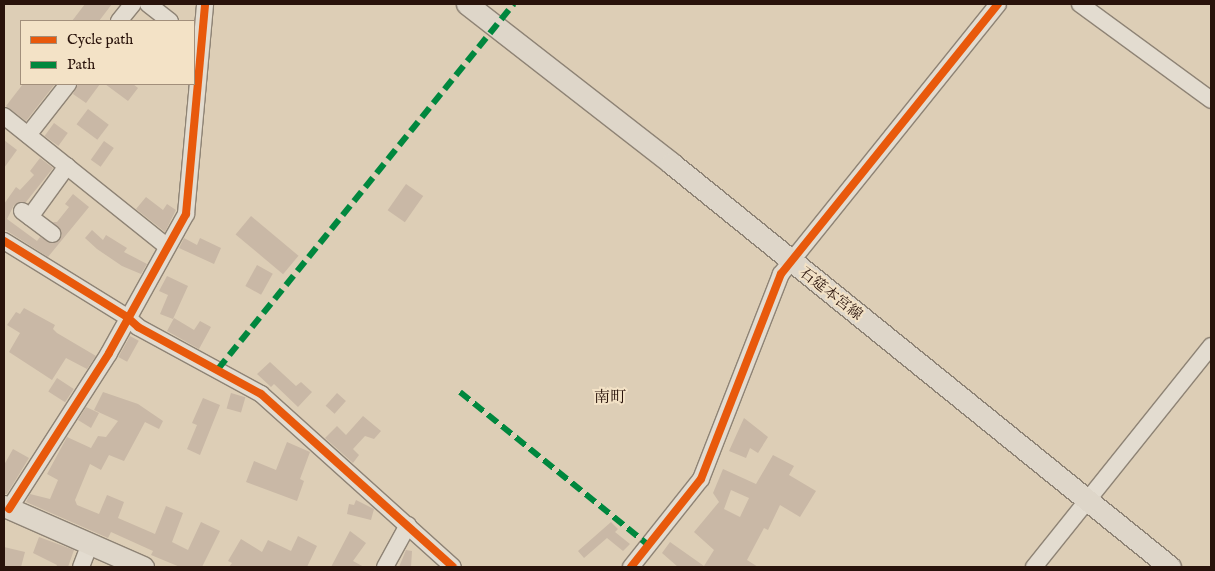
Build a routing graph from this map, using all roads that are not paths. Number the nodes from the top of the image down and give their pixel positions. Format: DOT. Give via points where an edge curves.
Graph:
graph roads {
  1 [pos="133,4"];
  2 [pos="148,4"];
  3 [pos="205,4"];
  4 [pos="467,4"];
  5 [pos="998,4"];
  6 [pos="1080,4"];
  7 [pos="120,20"];
  8 [pos="169,20"];
  9 [pos="198,41"];
  10 [pos="195,84"];
  11 [pos="67,85"];
  12 [pos="195,85"];
  13 [pos="1211,100"];
  14 [pos="4,116"];
  15 [pos="28,134"];
  16 [pos="67,166"];
  17 [pos="52,234"];
  18 [pos="4,242"];
  19 [pos="166,246"];
  20 [pos="790,262"];
  21 [pos="127,317"];
  22 [pos="1211,346"];
  23 [pos="1087,502"];
  24 [pos="6,508"];
  25 [pos="408,525"];
  26 [pos="90,544"];
  27 [pos="136,566"];
  28 [pos="81,567"];
  29 [pos="385,567"];
  30 [pos="453,567"];
  31 [pos="631,567"];
  32 [pos="1034,567"];
  33 [pos="1170,567"];
  1 -- 7 [label="street"];
  2 -- 8 [label="street"];
  3 -- 9 [label="street"];
  4 -- 20 [label="main road, 石筵本宮線" via="671,163"];
  5 -- 20 [label="street"];
  6 -- 13 [label="street"];
  9 -- 10 [label="street"];
  11 -- 15 [label="street"];
  12 -- 19 [label="street" via="186,214"];
  14 -- 15 [label="street"];
  15 -- 16 [label="street"];
  16 -- 17 [label="street" via="25,213"];
  16 -- 19 [label="street"];
  18 -- 21 [label="street"];
  19 -- 21 [label="street"];
  20 -- 23 [label="main road, 石筵本宮線"];
  20 -- 31 [label="street" via="781,274 701,479"];
  21 -- 24 [label="street" via="109,353"];
  21 -- 25 [label="street" via="138,327 261,394"];
  22 -- 23 [label="street"];
  23 -- 32 [label="street"];
  23 -- 33 [label="main road, 石筵本宮線"];
  24 -- 26 [label="main road"];
  25 -- 29 [label="street"];
  25 -- 30 [label="street"];
  26 -- 27 [label="main road"];
  26 -- 28 [label="street"];
}
